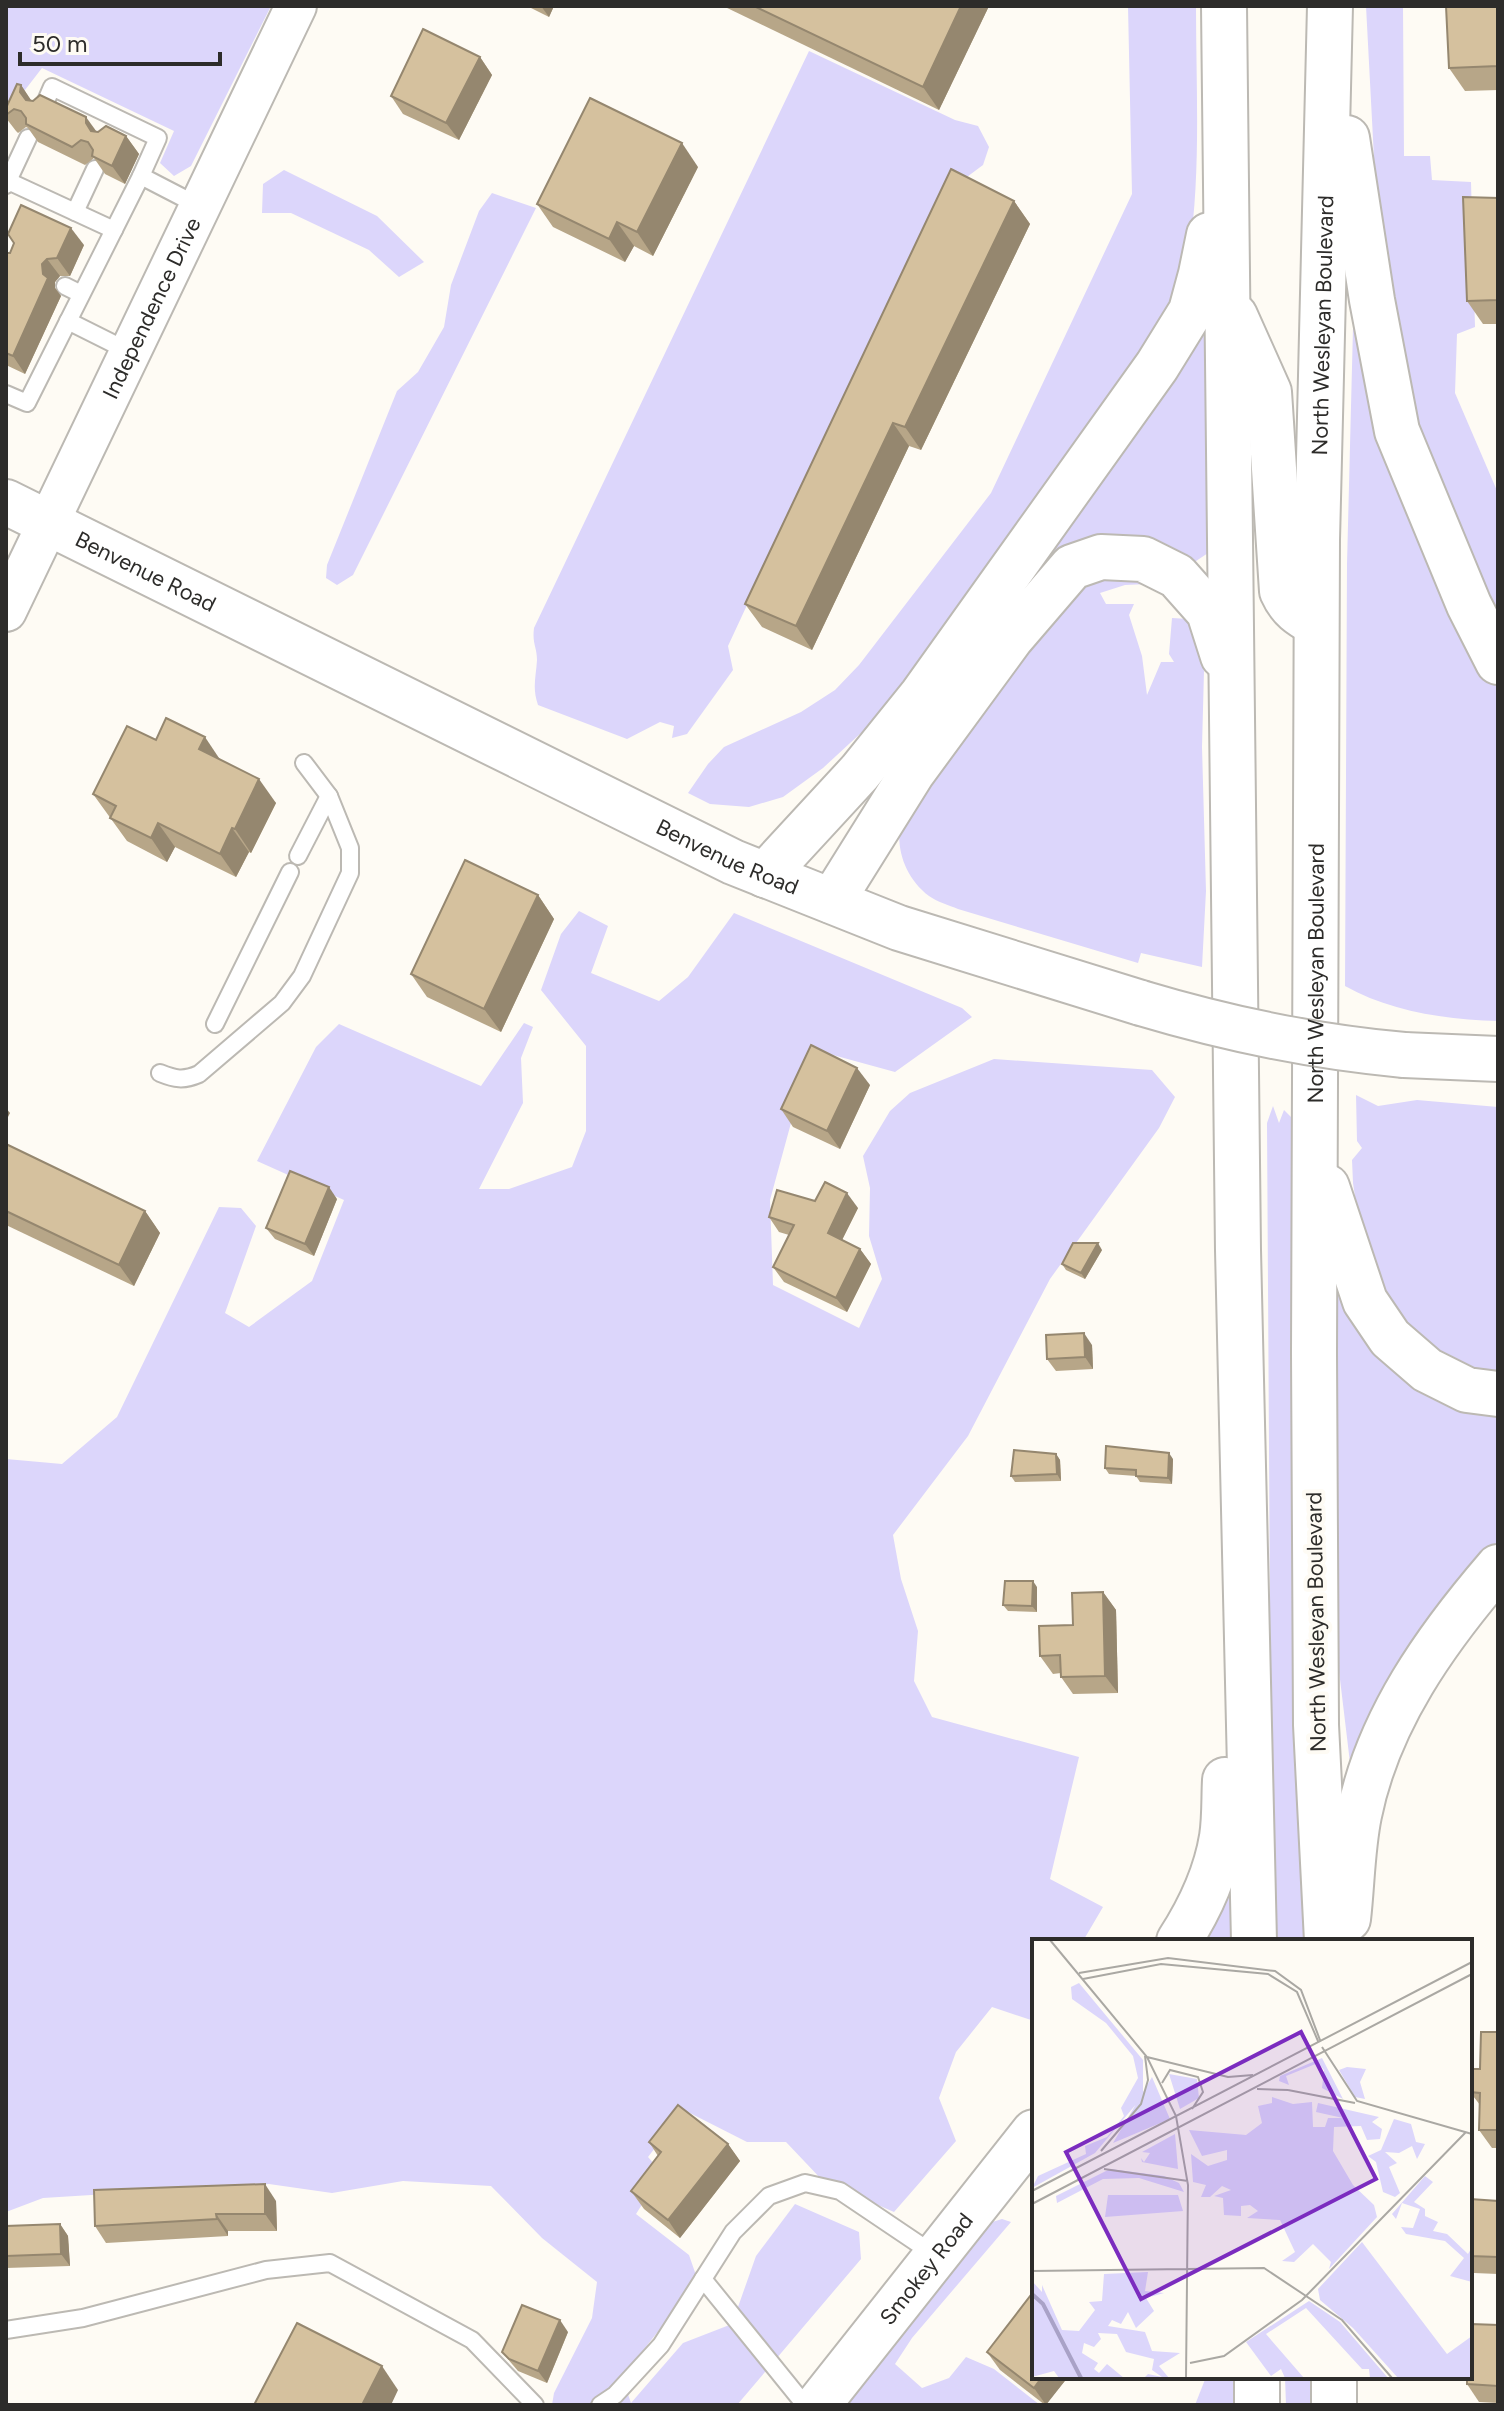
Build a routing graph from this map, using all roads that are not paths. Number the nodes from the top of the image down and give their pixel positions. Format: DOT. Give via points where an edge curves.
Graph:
graph roads {
  1 [pos="296,6"];
  2 [pos="1224,6"];
  3 [pos="1330,14"];
  4 [pos="1224,53"];
  5 [pos="43,108"];
  6 [pos="28,138"];
  7 [pos="95,169"];
  8 [pos="141,176"];
  9 [pos="7,183"];
  10 [pos="200,206"];
  11 [pos="75,212"];
  12 [pos="114,230"];
  13 [pos="1227,300"];
  14 [pos="68,321"];
  15 [pos="130,352"];
  16 [pos="6,394"];
  17 [pos="6,502"];
  18 [pos="48,523"];
  19 [pos="6,611"];
  20 [pos="1316,624"];
  21 [pos="1498,662"];
  22 [pos="1233,759"];
  23 [pos="304,763"];
  24 [pos="329,796"];
  25 [pos="298,856"];
  26 [pos="290,872"];
  27 [pos="765,875"];
  28 [pos="832,901"];
  29 [pos="215,1024"];
  30 [pos="1498,1059"];
  31 [pos="160,1073"];
  32 [pos="1316,1148"];
  33 [pos="1498,1394"];
  34 [pos="1245,1522"];
  35 [pos="1498,1567"];
  36 [pos="1180,1939"];
  37 [pos="1254,1939"];
  38 [pos="1327,1939"];
  39 [pos="1346,1939"];
  40 [pos="1032,2135"];
  41 [pos="936,2256"];
  42 [pos="703,2279"];
  43 [pos="6,2330"];
  44 [pos="1257,2379"];
  45 [pos="1334,2379"];
  46 [pos="535,2405"];
  47 [pos="600,2405"];
  48 [pos="805,2405"];
  49 [pos="818,2405"];
  50 [pos="1257,2405"];
  51 [pos="1334,2405"];
  1 -- 10 [label="street, Independence Drive"];
  2 -- 4 [label="main road"];
  3 -- 20 [label="main road, North Wesleyan Boulevard"];
  3 -- 21 [label="main road" via="1397,431"];
  4 -- 13 [label="main road"];
  4 -- 27 [label="main road" via="1213,115 1213,213 1191,311 922,695"];
  5 -- 8 [label="lane" via="52,87 116,124 158,138"];
  6 -- 9 [label="lane"];
  7 -- 11 [label="lane"];
  8 -- 10 [label="lane"];
  8 -- 12 [label="lane"];
  9 -- 11 [label="lane"];
  10 -- 15 [label="street, Independence Drive"];
  11 -- 12 [label="lane"];
  12 -- 14 [label="lane" via="73,290"];
  13 -- 20 [label="main road" via="1269,392 1282,591 1297,613"];
  13 -- 22 [label="main road"];
  14 -- 15 [label="lane"];
  14 -- 16 [label="lane" via="39,362 27,403"];
  15 -- 18 [label="street, Independence Drive"];
  17 -- 18 [label="main road, Benvenue Road"];
  18 -- 19 [label="street, Independence Drive"];
  18 -- 27 [label="main road, Benvenue Road"];
  20 -- 32 [label="main road, North Wesleyan Boulevard"];
  22 -- 28 [label="main road" via="1224,656 1209,612 1177,576 1143,559 1101,557 1072,567 1011,638 912,773"];
  22 -- 34 [label="main road"];
  23 -- 24 [label="lane"];
  24 -- 25 [label="lane"];
  24 -- 31 [label="lane" via="350,848 350,873 302,976 282,1003 199,1074 176,1080"];
  26 -- 29 [label="lane"];
  27 -- 28 [label="main road, Benvenue Road"];
  28 -- 30 [label="main road, Benvenue Road, bridge" via="899,928 1216,1026 1338,1049"];
  32 -- 33 [label="main road" via="1365,1301 1390,1338 1427,1370 1467,1390"];
  32 -- 38 [label="main road, North Wesleyan Boulevard" via="1316,1725"];
  34 -- 36 [label="main road" via="1222,1837 1207,1888"];
  34 -- 37 [label="main road"];
  35 -- 39 [label="main road" via="1406,1690 1374,1759 1358,1816"];
  40 -- 41 [label="main road, Smokey Road"];
  41 -- 42 [label="lane" via="840,2191 805,2183 769,2196 733,2232"];
  41 -- 49 [label="main road, Smokey Road"];
  42 -- 47 [label="lane" via="661,2345"];
  42 -- 48 [label="lane"];
  43 -- 46 [label="lane" via="83,2318 266,2270 330,2263 472,2340"];
  44 -- 50 [label="main road"];
  45 -- 51 [label="main road"];
}
